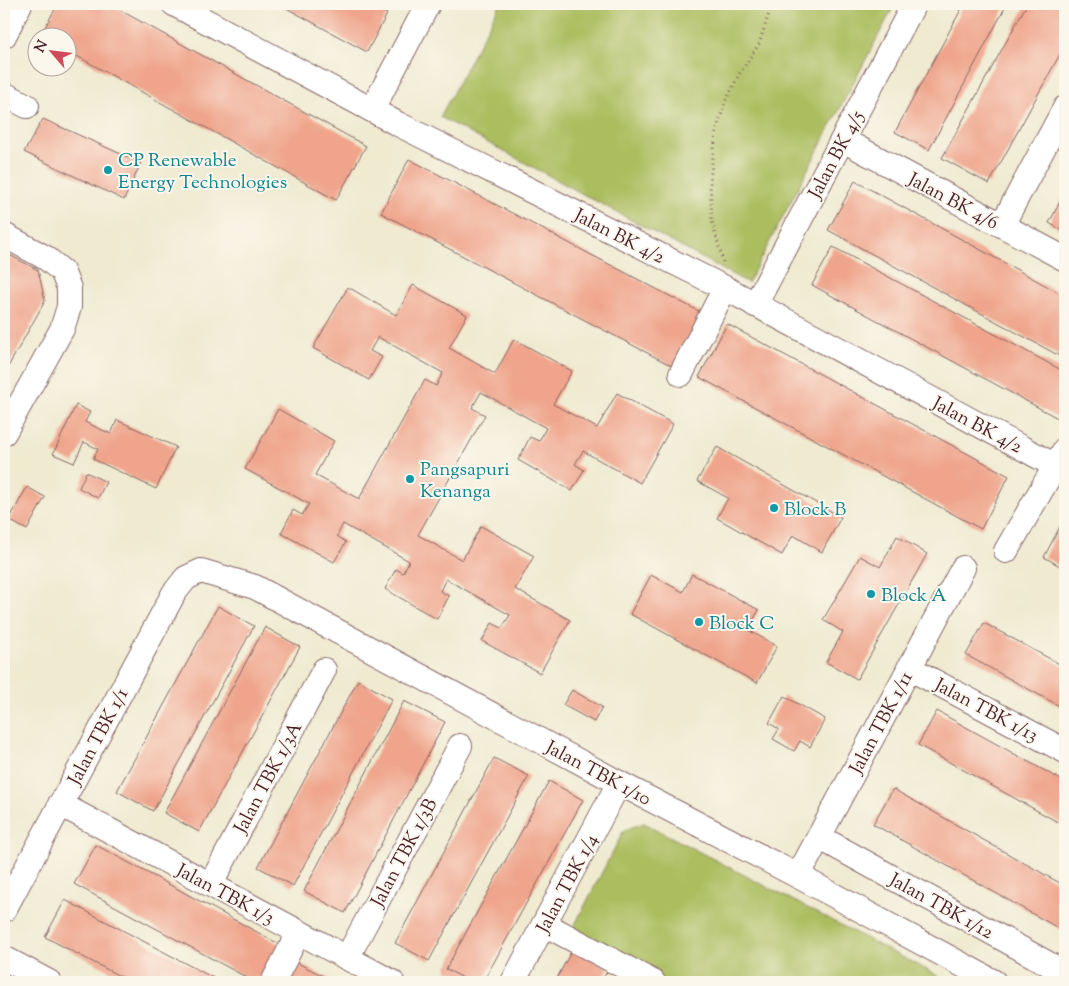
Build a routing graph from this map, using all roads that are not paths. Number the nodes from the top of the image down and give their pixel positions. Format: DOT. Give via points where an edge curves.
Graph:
graph roads {
  1 [pos="20,4"];
  2 [pos="174,4"];
  3 [pos="428,4"];
  4 [pos="914,4"];
  5 [pos="4,36"];
  6 [pos="4,94"];
  7 [pos="27,106"];
  8 [pos="1065,108"];
  9 [pos="372,110"];
  10 [pos="843,140"];
  11 [pos="1002,226"];
  12 [pos="4,235"];
  13 [pos="1065,259"];
  14 [pos="725,288"];
  15 [pos="755,305"];
  16 [pos="681,374"];
  17 [pos="4,433"];
  18 [pos="1062,462"];
  19 [pos="1006,551"];
  20 [pos="963,568"];
  21 [pos="201,571"];
  22 [pos="910,668"];
  23 [pos="324,670"];
  24 [pos="460,746"];
  25 [pos="1065,751"];
  26 [pos="619,783"];
  27 [pos="60,804"];
  28 [pos="819,837"];
  29 [pos="798,876"];
  30 [pos="211,884"];
  31 [pos="4,910"];
  32 [pos="544,924"];
  33 [pos="299,932"];
  34 [pos="4,958"];
  35 [pos="346,958"];
  36 [pos="1065,971"];
  37 [pos="49,982"];
  38 [pos="273,982"];
  39 [pos="392,982"];
  40 [pos="513,982"];
  41 [pos="653,982"];
  42 [pos="994,982"];
  1 -- 5 [label="street"];
  2 -- 9 [label="street, Jalan BK 4/2"];
  3 -- 9 [label="street"];
  4 -- 10 [label="street, Jalan BK 4/5"];
  6 -- 7 [label="street"];
  8 -- 11 [label="street"];
  9 -- 14 [label="street, Jalan BK 4/2"];
  10 -- 11 [label="street, Jalan BK 4/6"];
  10 -- 15 [label="street, Jalan BK 4/5"];
  11 -- 13 [label="street, Jalan BK 4/6"];
  12 -- 17 [label="street" via="46,258 62,271 69,288 69,307 62,329"];
  14 -- 15 [label="street, Jalan BK 4/2"];
  14 -- 16 [label="street"];
  15 -- 18 [label="street, Jalan BK 4/2"];
  18 -- 19 [label="street"];
  20 -- 22 [label="street, Jalan TBK 1/11"];
  21 -- 26 [label="street, Jalan TBK 1/10" via="255,587"];
  21 -- 27 [label="street, Jalan TBK 1/1" via="186,578 174,593"];
  22 -- 25 [label="street, Jalan TBK 1/13"];
  22 -- 28 [label="street, Jalan TBK 1/11"];
  23 -- 30 [label="street, Jalan TBK 1/3A"];
  24 -- 35 [label="street, Jalan TBK 1/3B"];
  26 -- 29 [label="street, Jalan TBK 1/10"];
  26 -- 32 [label="street, Jalan TBK 1/4"];
  27 -- 30 [label="street, Jalan TBK 1/3"];
  27 -- 31 [label="street, Jalan TBK 1/1"];
  28 -- 29 [label="street, Jalan TBK 1/11"];
  28 -- 36 [label="street, Jalan TBK 1/12"];
  29 -- 42 [label="street, Jalan TBK 1/10"];
  30 -- 33 [label="street, Jalan TBK 1/3"];
  32 -- 40 [label="street, Jalan TBK 1/4"];
  32 -- 41 [label="street"];
  33 -- 35 [label="street, Jalan TBK 1/3"];
  33 -- 38 [label="street"];
  34 -- 37 [label="street"];
  35 -- 39 [label="street, Jalan TBK 1/3"];
}
